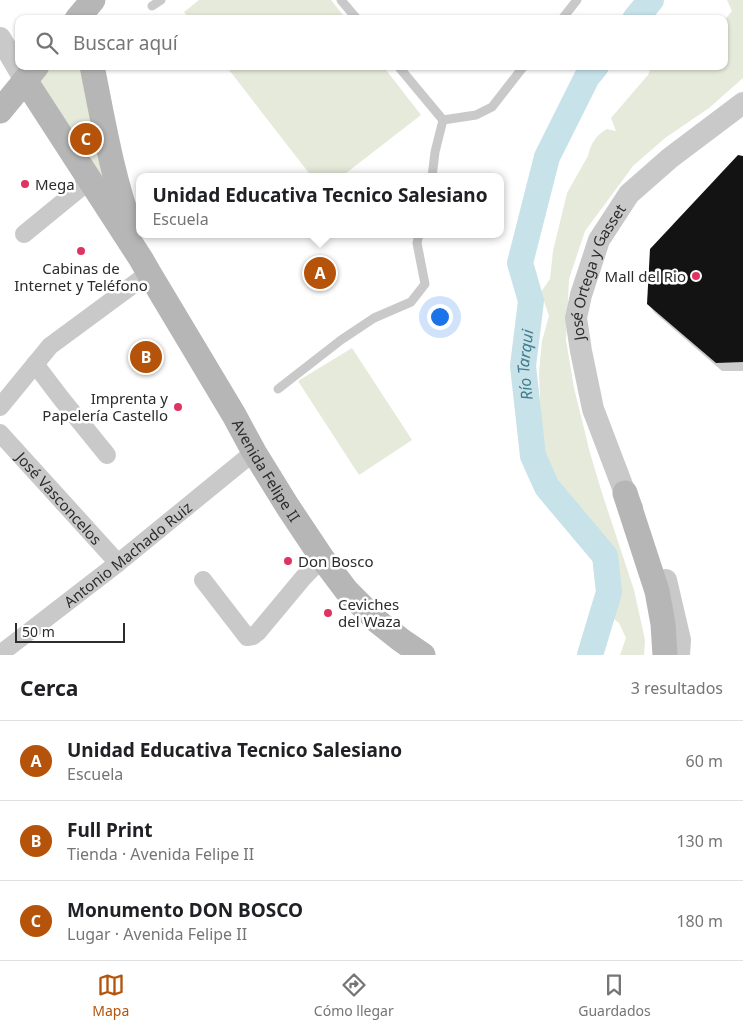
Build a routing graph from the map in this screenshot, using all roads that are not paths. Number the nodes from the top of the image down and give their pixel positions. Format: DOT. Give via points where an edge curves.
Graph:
graph roads {
  1 [pos="161,0"];
  2 [pos="341,0"];
  3 [pos="578,0"];
  4 [pos="152,6"];
  5 [pos="354,15"];
  6 [pos="565,15"];
  7 [pos="0,38"];
  8 [pos="15,55"];
  9 [pos="93,70"];
  10 [pos="401,70"];
  11 [pos="521,70"];
  12 [pos="31,73"];
  13 [pos="743,103"];
  14 [pos="0,111"];
  15 [pos="443,120"];
  16 [pos="432,173"];
  17 [pos="90,180"];
  18 [pos="24,234"];
  19 [pos="418,238"];
  20 [pos="145,266"];
  21 [pos="35,364"];
  22 [pos="278,389"];
  23 [pos="0,407"];
  24 [pos="0,433"];
  25 [pos="254,452"];
  26 [pos="107,455"];
  27 [pos="625,493"];
  28 [pos="322,558"];
  29 [pos="118,563"];
  30 [pos="203,580"];
  31 [pos="3,653"];
  32 [pos="419,654"];
  33 [pos="653,655"];
  34 [pos="665,655"];
  35 [pos="679,655"];
  1 -- 4 [label="lane"];
  2 -- 5 [label="lane"];
  3 -- 6 [label="lane"];
  7 -- 8 [label="street"];
  9 -- 20 [label="main road, Avenida Felipe II" via="125,213"];
  10 -- 15 [label="lane"];
  11 -- 15 [label="lane" via="492,107 476,115"];
  12 -- 14 [label="main road"];
  12 -- 17 [label="main road, Avenida Felipe II"];
  13 -- 27 [label="street, José Ortega y Gasset" via="670,158 629,194 599,240 580,295 576,318 593,409"];
  15 -- 16 [label="lane" via="434,152"];
  17 -- 18 [label="street"];
  17 -- 20 [label="main road, Avenida Felipe II"];
  19 -- 22 [label="lane" via="425,284 411,302 374,318"];
  20 -- 21 [label="street" via="50,346"];
  20 -- 25 [label="main road, Avenida Felipe II"];
  21 -- 23 [label="street"];
  21 -- 26 [label="street"];
  24 -- 29 [label="street, José Vasconcelos"];
  25 -- 28 [label="main road, Avenida Felipe II"];
  25 -- 29 [label="street, Antonio Machado Ruiz"];
  27 -- 33 [label="street, José Ortega y Gasset" via="638,539"];
  27 -- 34 [label="main road" via="657,591"];
  27 -- 35 [label="street, José Ortega y Gasset" via="666,580 680,640"];
  28 -- 30 [label="street" via="253,636 247,637"];
  28 -- 32 [label="main road, Avenida Felipe II" via="355,600"];
  29 -- 31 [label="street, Antonio Machado Ruiz"];
}
